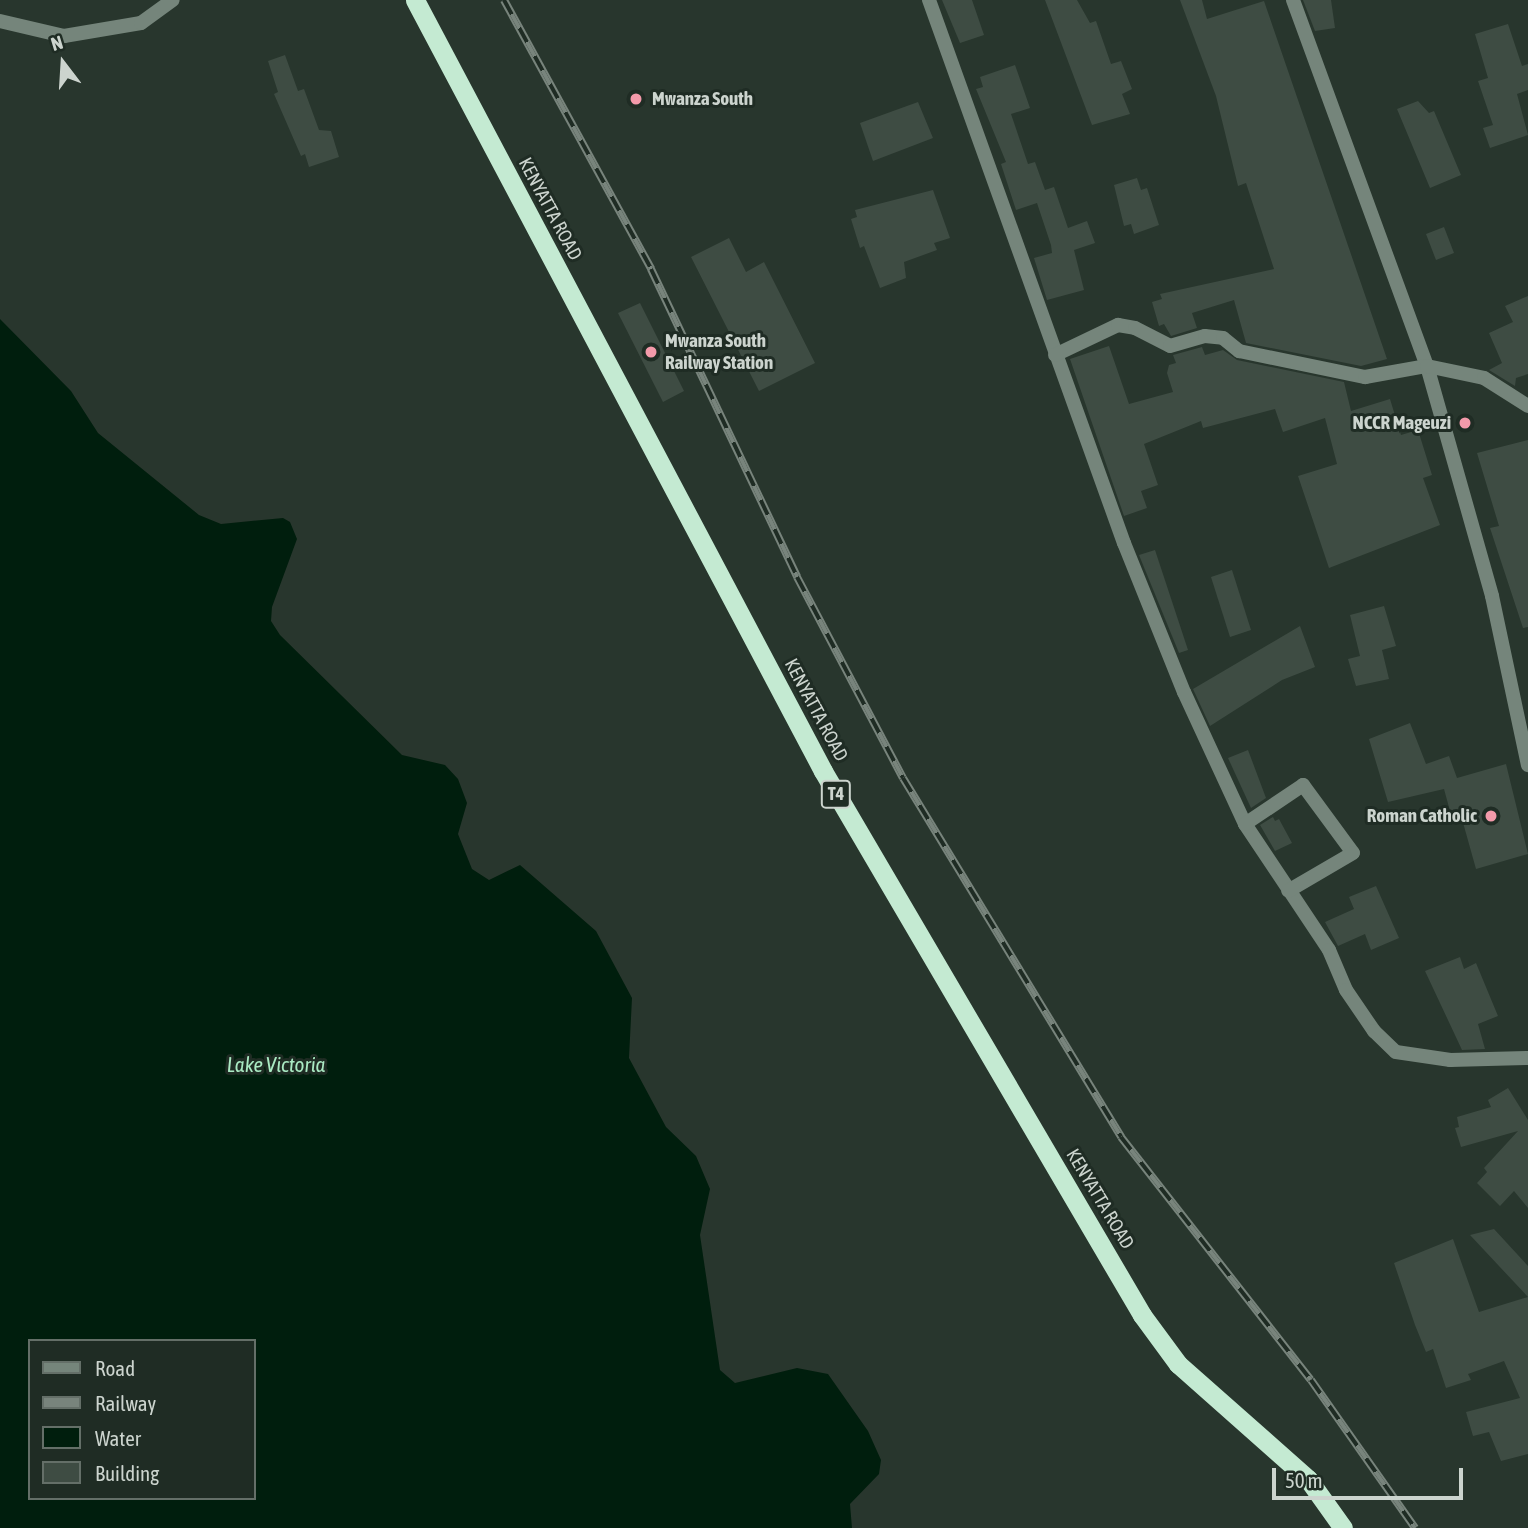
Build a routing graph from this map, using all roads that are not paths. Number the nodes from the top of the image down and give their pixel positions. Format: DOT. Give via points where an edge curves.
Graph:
graph roads {
  1 [pos="173,0"];
  2 [pos="415,0"];
  3 [pos="929,0"];
  4 [pos="1293,0"];
  5 [pos="0,21"];
  6 [pos="1055,355"];
  7 [pos="1427,366"];
  8 [pos="1528,406"];
  9 [pos="1528,765"];
  10 [pos="1245,824"];
  11 [pos="1288,891"];
  12 [pos="1528,1058"];
  13 [pos="1343,1528"];
  1 -- 5 [label="street" via="141,23 64,36"];
  2 -- 13 [label="highway, KENYATTA ROAD / T4" via="822,771 1142,1315 1178,1364 1308,1479"];
  3 -- 6 [label="street"];
  4 -- 7 [label="street"];
  6 -- 7 [label="street" via="1118,325 1135,328 1170,346 1205,335 1223,338 1239,351 1365,377"];
  6 -- 10 [label="street" via="1184,692"];
  7 -- 8 [label="street" via="1484,379"];
  7 -- 9 [label="street" via="1492,596"];
  10 -- 11 [label="street"];
  10 -- 11 [label="street" via="1303,785 1353,853"];
  11 -- 12 [label="street" via="1329,950 1346,990 1374,1031 1396,1052 1450,1060"];
}
